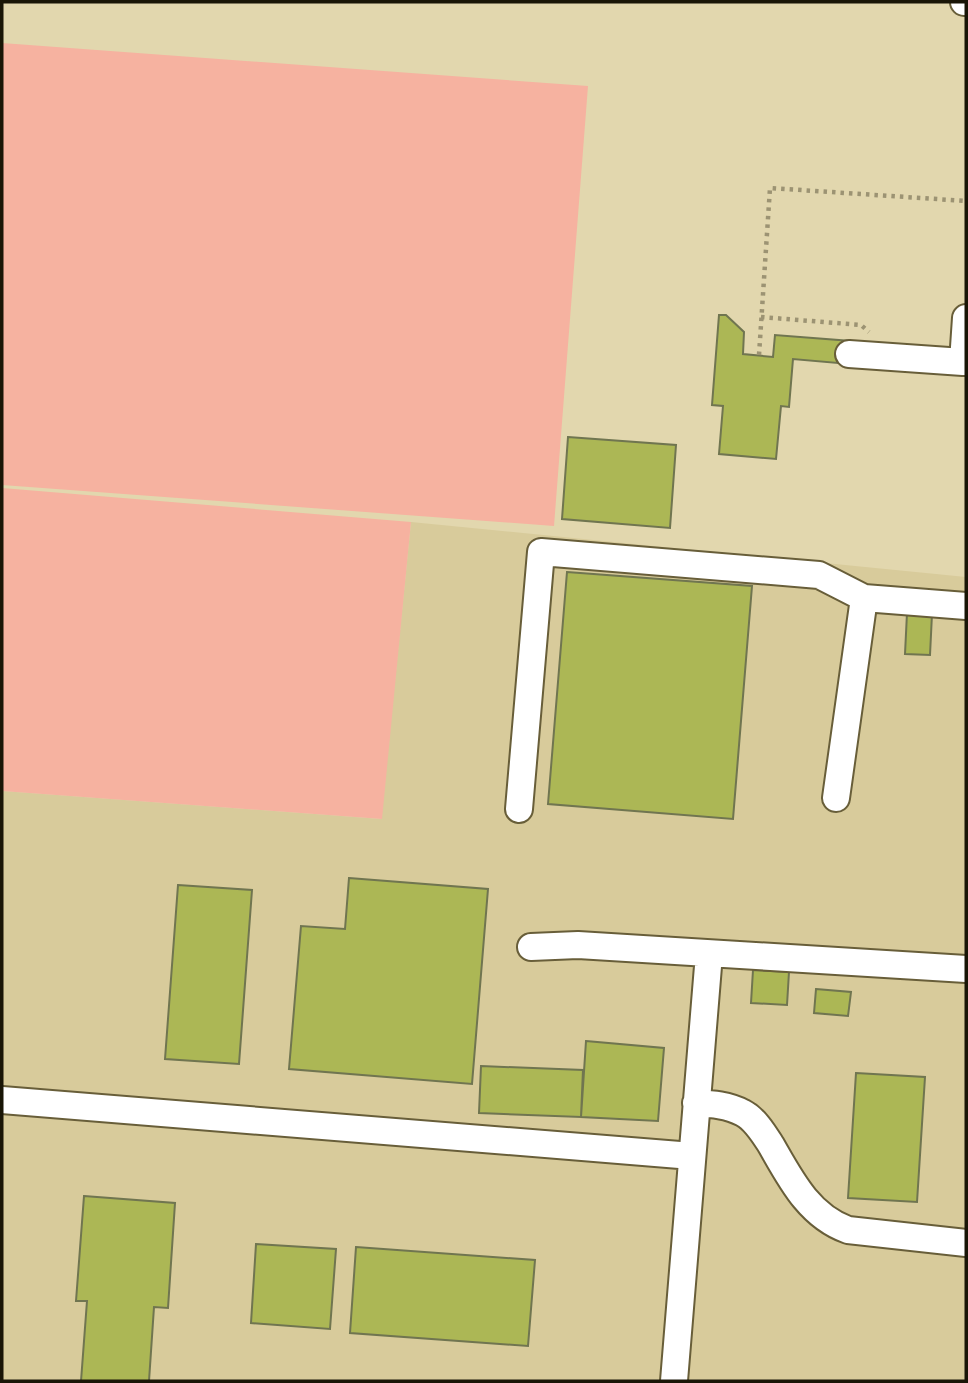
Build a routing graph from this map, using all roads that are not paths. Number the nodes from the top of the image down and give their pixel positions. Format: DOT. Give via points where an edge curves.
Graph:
graph roads {
  1 [pos="966,318"];
  2 [pos="849,354"];
  3 [pos="964,362"];
  4 [pos="864,598"];
  5 [pos="966,606"];
  6 [pos="836,798"];
  7 [pos="519,809"];
  8 [pos="531,947"];
  9 [pos="709,954"];
  10 [pos="966,970"];
  11 [pos="2,1100"];
  12 [pos="696,1103"];
  13 [pos="692,1156"];
  14 [pos="966,1243"];
  15 [pos="674,1381"];
  1 -- 3 [label="lane"];
  2 -- 3 [label="lane"];
  4 -- 5 [label="lane"];
  4 -- 6 [label="lane"];
  4 -- 7 [label="lane" via="820,575 541,552"];
  8 -- 9 [label="lane" via="578,945"];
  9 -- 10 [label="lane"];
  9 -- 12 [label="lane"];
  11 -- 13 [label="lane"];
  12 -- 13 [label="lane"];
  12 -- 14 [label="lane" via="724,1105 746,1114 813,1210 831,1224 848,1230"];
  13 -- 15 [label="lane"];
}
